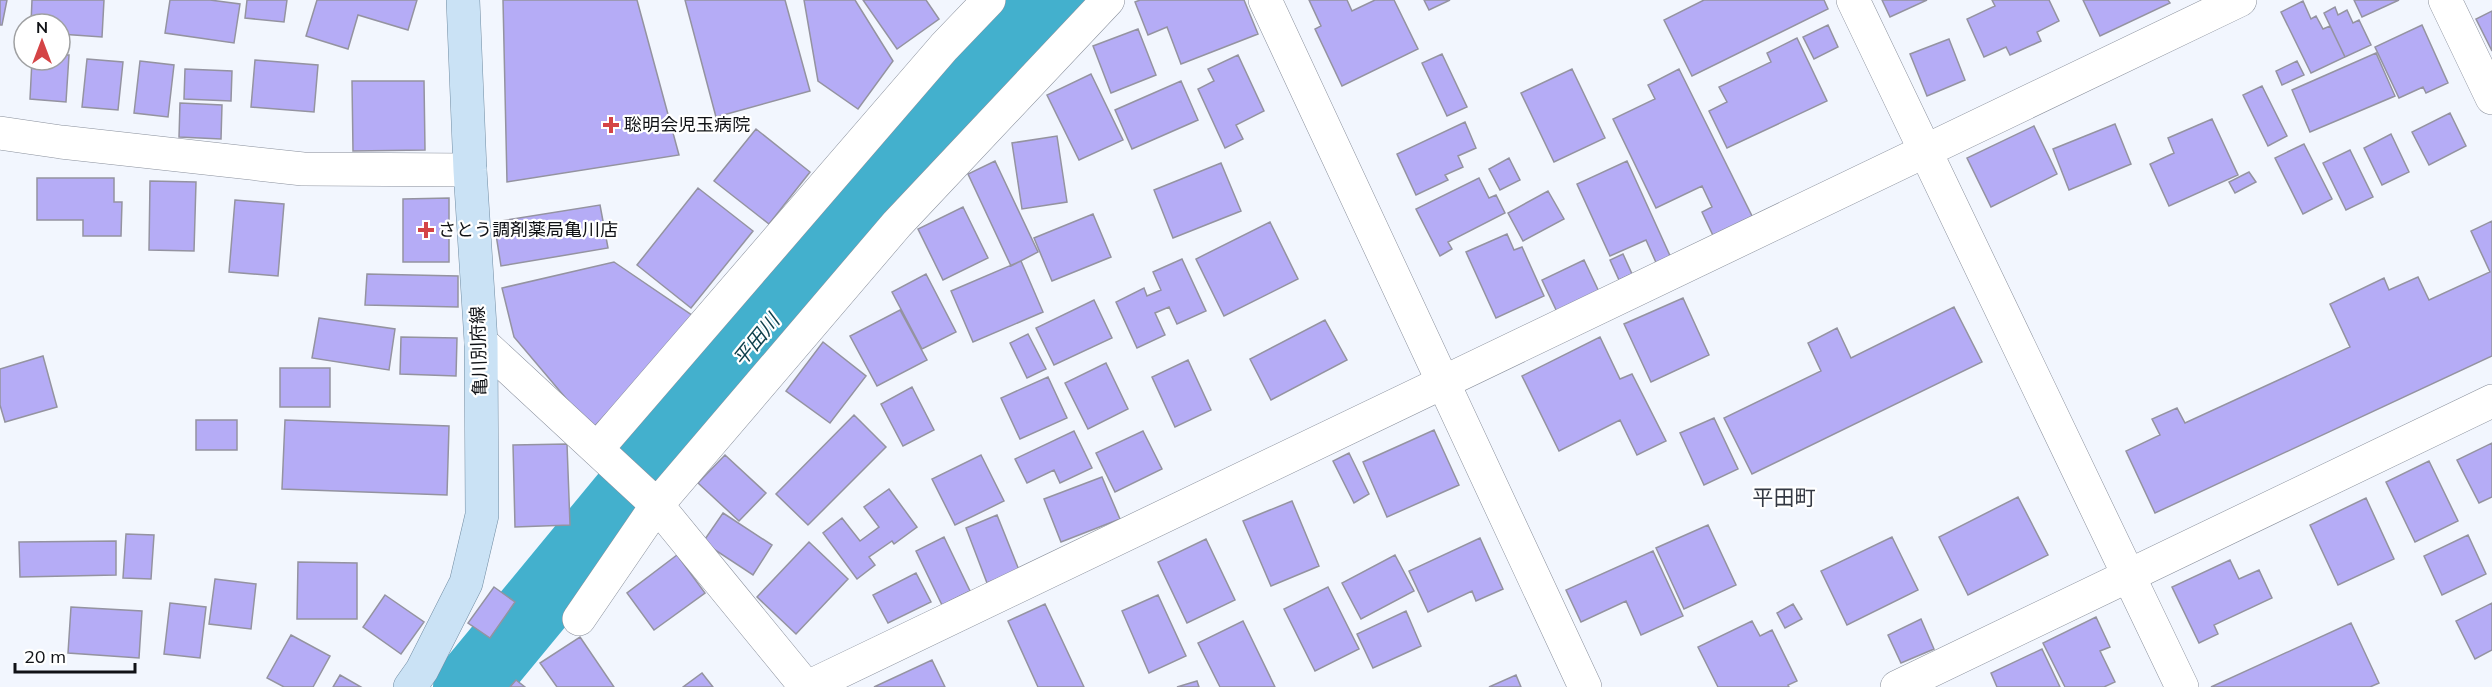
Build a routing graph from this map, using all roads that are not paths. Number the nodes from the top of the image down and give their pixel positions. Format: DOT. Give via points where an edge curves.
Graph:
graph roads {
  1 [pos="463,0"];
  2 [pos="989,0"];
  3 [pos="1108,0"];
  4 [pos="1264,0"];
  5 [pos="1853,0"];
  6 [pos="2240,0"];
  7 [pos="2445,0"];
  8 [pos="2492,98"];
  9 [pos="0,132"];
  10 [pos="1925,151"];
  11 [pos="470,170"];
  12 [pos="481,342"];
  13 [pos="1443,382"];
  14 [pos="2492,401"];
  15 [pos="606,457"];
  16 [pos="657,505"];
  17 [pos="2128,576"];
  18 [pos="579,619"];
  19 [pos="410,687"];
  20 [pos="807,687"];
  21 [pos="1585,687"];
  22 [pos="1897,687"];
  23 [pos="2182,687"];
  1 -- 11 [label="main road, 亀川別府線"];
  2 -- 15 [label="street" via="936,56"];
  3 -- 16 [label="street" via="897,224"];
  4 -- 13 [label="street"];
  5 -- 10 [label="street"];
  6 -- 10 [label="street"];
  7 -- 8 [label="street"];
  9 -- 11 [label="street" via="303,169"];
  10 -- 13 [label="street"];
  10 -- 17 [label="street"];
  11 -- 12 [label="main road, 亀川別府線"];
  12 -- 15 [label="street"];
  12 -- 19 [label="main road, 亀川別府線" via="482,515 466,583"];
  13 -- 20 [label="street"];
  13 -- 21 [label="street"];
  14 -- 17 [label="street"];
  15 -- 16 [label="street"];
  16 -- 18 [label="street"];
  16 -- 20 [label="street"];
  17 -- 22 [label="street"];
  17 -- 23 [label="street"];
}
